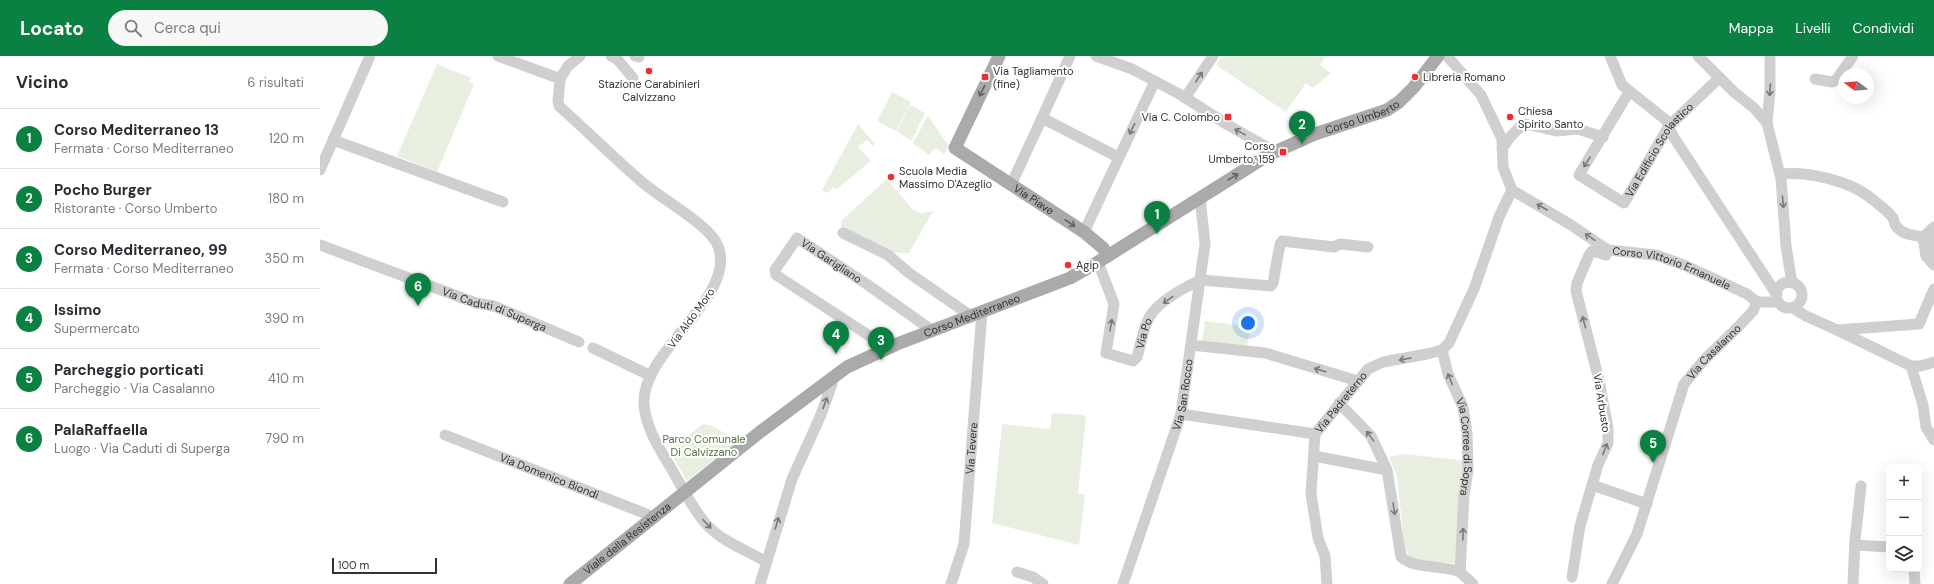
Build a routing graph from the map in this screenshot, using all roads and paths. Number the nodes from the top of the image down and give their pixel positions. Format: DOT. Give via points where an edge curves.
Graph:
graph roads {
  1 [pos="370,56"];
  2 [pos="498,56"];
  3 [pos="580,56"];
  4 [pos="611,56"];
  5 [pos="999,56"];
  6 [pos="1070,56"];
  7 [pos="1096,56"];
  8 [pos="1213,56"];
  9 [pos="1438,56"];
  10 [pos="1447,56"];
  11 [pos="1610,56"];
  12 [pos="1698,56"];
  13 [pos="1770,56"];
  14 [pos="1853,56"];
  15 [pos="521,59"];
  16 [pos="560,78"];
  17 [pos="633,78"];
  18 [pos="1719,78"];
  19 [pos="1815,79"];
  20 [pos="1155,81"];
  21 [pos="1629,92"];
  22 [pos="1185,98"];
  23 [pos="1042,118"];
  24 [pos="1767,123"];
  25 [pos="1669,126"];
  26 [pos="1603,137"];
  27 [pos="333,140"];
  28 [pos="1502,149"];
  29 [pos="324,151"];
  30 [pos="1270,154"];
  31 [pos="1118,157"];
  32 [pos="320,170"];
  33 [pos="1780,174"];
  34 [pos="1011,185"];
  35 [pos="1512,190"];
  36 [pos="1200,197"];
  37 [pos="503,202"];
  38 [pos="1934,227"];
  39 [pos="1084,232"];
  40 [pos="843,233"];
  41 [pos="1928,237"];
  42 [pos="320,245"];
  43 [pos="1368,247"];
  44 [pos="1608,250"];
  45 [pos="1934,252"];
  46 [pos="1103,259"];
  47 [pos="1934,265"];
  48 [pos="1201,280"];
  49 [pos="1792,283"];
  50 [pos="1934,289"];
  51 [pos="1778,298"];
  52 [pos="1757,302"];
  53 [pos="1793,308"];
  54 [pos="976,313"];
  55 [pos="1837,330"];
  56 [pos="933,331"];
  57 [pos="579,342"];
  58 [pos="1191,345"];
  59 [pos="593,348"];
  60 [pos="888,348"];
  61 [pos="1442,350"];
  62 [pos="1934,362"];
  63 [pos="1911,366"];
  64 [pos="651,376"];
  65 [pos="831,379"];
  66 [pos="1358,381"];
  67 [pos="1339,403"];
  68 [pos="1181,414"];
  69 [pos="1930,426"];
  70 [pos="1315,434"];
  71 [pos="445,435"];
  72 [pos="1934,440"];
  73 [pos="1314,456"];
  74 [pos="1387,470"];
  75 [pos="1592,485"];
  76 [pos="1861,486"];
  77 [pos="684,493"];
  78 [pos="1647,504"];
  79 [pos="654,517"];
  80 [pos="1855,545"];
  81 [pos="1886,547"];
  82 [pos="766,561"];
  83 [pos="1017,572"];
  84 [pos="1914,572"];
  85 [pos="1572,577"];
  86 [pos="1462,578"];
  87 [pos="570,584"];
  88 [pos="760,584"];
  89 [pos="951,584"];
  90 [pos="1043,584"];
  91 [pos="1123,584"];
  92 [pos="1327,584"];
  93 [pos="1473,584"];
  94 [pos="1612,584"];
  95 [pos="1853,584"];
  96 [pos="1915,584"];
  1 -- 27 [label="street"];
  2 -- 15 [label="street"];
  3 -- 16 [label="street" via="568,66"];
  4 -- 17 [label="street" via="617,59"];
  5 -- 34 [label="main road, Via Piave, one-way" via="955,148"];
  6 -- 23 [label="street"];
  7 -- 20 [label="street" via="1132,69"];
  22 -- 8 [label="street, one-way"];
  9 -- 30 [label="main road, Corso Umberto" via="1414,87 1387,110 1315,134"];
  10 -- 28 [label="street" via="1481,95 1502,139"];
  11 -- 21 [label="street" via="1622,85"];
  12 -- 18 [label="street"];
  13 -- 24 [label="street, one-way"];
  14 -- 19 [label="street" via="1836,80 1832,82"];
  15 -- 16 [label="street"];
  16 -- 64 [label="street, Via Aldo Moro" via="559,106 642,182 702,227 718,245 721,265 714,286"];
  18 -- 24 [label="street" via="1754,108"];
  18 -- 25 [label="street, Via Edificio Scolastico"];
  20 -- 22 [label="street"];
  20 -- 31 [label="street, one-way"];
  21 -- 25 [label="street" via="1666,120"];
  21 -- 26 [label="street, Via Edificio Scolastico"];
  30 -- 22 [label="street, one-way" via="1265,146"];
  23 -- 31 [label="street"];
  23 -- 34 [label="street"];
  24 -- 33 [label="street"];
  26 -- 25 [label="street, Via Edificio Scolastico, one-way" via="1579,175 1624,203"];
  25 -- 51 [label="street"];
  26 -- 28 [label="street" via="1578,129 1556,131 1526,124 1510,137"];
  27 -- 29 [label="street"];
  27 -- 37 [label="street"];
  28 -- 35 [label="street" via="1503,167"];
  29 -- 32 [label="street"];
  36 -- 30 [label="main road, Corso Mediterraneo, one-way"];
  31 -- 39 [label="street"];
  33 -- 41 [label="street" via="1810,174 1855,188 1888,213 1893,218 1894,225 1905,234"];
  33 -- 49 [label="street, one-way"];
  34 -- 39 [label="main road, Via Piave, one-way"];
  44 -- 35 [label="street, Corso Vittorio Emanuele, one-way" via="1572,225"];
  35 -- 61 [label="street" via="1474,289 1449,343"];
  36 -- 46 [label="main road, Corso Mediterraneo"];
  36 -- 48 [label="street, Via San Rocco" via="1205,244"];
  38 -- 41 [label="street"];
  39 -- 46 [label="main road, Via Piave" via="1103,248"];
  40 -- 54 [label="street" via="888,255 909,273"];
  41 -- 45 [label="street"];
  41 -- 47 [label="street" via="1926,256"];
  42 -- 57 [label="street, Via Caduti di Superga" via="476,303 494,306"];
  43 -- 48 [label="street" via="1340,244 1334,247 1282,241 1274,283 1271,286"];
  44 -- 52 [label="street, Corso Vittorio Emanuele" via="1656,256 1677,262 1747,294"];
  75 -- 44 [label="street, Via Arbusto, one-way" via="1608,443 1608,428 1599,380 1576,291 1577,283 1592,251 1606,255"];
  48 -- 46 [label="street, Via Po, one-way" via="1180,291 1151,314 1137,358 1133,361 1106,353 1114,304"];
  46 -- 54 [label="main road, Corso Mediterraneo" via="1070,278"];
  48 -- 58 [label="street, Via San Rocco"];
  49 -- 51 [label="street" via="1783,284 1778,291"];
  49 -- 53 [label="street" via="1799,287 1802,295 1800,303"];
  50 -- 55 [label="street" via="1919,324"];
  51 -- 52 [label="street"];
  51 -- 53 [label="street" via="1784,307"];
  52 -- 78 [label="street, Via Casalanno" via="1740,325 1704,360 1684,384"];
  53 -- 55 [label="street"];
  54 -- 56 [label="main road, Corso Mediterraneo"];
  54 -- 89 [label="street, Via Tevere" via="964,544"];
  55 -- 63 [label="street"];
  56 -- 60 [label="main road, Corso Mediterraneo"];
  56 -- 60 [label="street, Via Garigliano" via="797,238 775,270 776,275"];
  66 -- 58 [label="street, one-way" via="1265,354"];
  58 -- 68 [label="street, Via San Rocco"];
  59 -- 64 [label="street"];
  60 -- 65 [label="main road, Corso Mediterraneo" via="847,367"];
  61 -- 66 [label="street, Via Padreterno, one-way" via="1383,362 1368,369"];
  86 -- 61 [label="street, Via Corree di Sopra, one-way" via="1464,494 1468,471 1467,432 1463,407 1448,374"];
  62 -- 63 [label="street"];
  63 -- 69 [label="street"];
  64 -- 77 [label="street, Via Aldo Moro" via="645,389 647,422"];
  65 -- 77 [label="main road, Corso Mediterraneo"];
  82 -- 65 [label="street, one-way" via="792,478 820,417 832,384"];
  66 -- 67 [label="street, Via Padreterno"];
  67 -- 70 [label="street, Via Padreterno"];
  74 -- 67 [label="street, one-way" via="1371,436"];
  68 -- 70 [label="street"];
  68 -- 91 [label="street, Via San Rocco"];
  69 -- 72 [label="street"];
  70 -- 73 [label="street, Via Padreterno"];
  71 -- 79 [label="street, Via Domenico Biondi"];
  73 -- 74 [label="street"];
  73 -- 92 [label="street, Via Padreterno" via="1311,494 1318,538 1325,556"];
  74 -- 86 [label="street, one-way" via="1401,557 1413,564 1451,568"];
  75 -- 78 [label="street"];
  75 -- 85 [label="street, Via Arbusto" via="1580,526"];
  76 -- 80 [label="street"];
  77 -- 79 [label="main road, Viale della Resistenza"];
  77 -- 82 [label="street, Via Aldo Moro, one-way" via="706,524 715,532"];
  78 -- 94 [label="street, Via Casalanno" via="1637,534"];
  79 -- 87 [label="main road, Viale della Resistenza"];
  80 -- 81 [label="street"];
  80 -- 95 [label="street"];
  82 -- 88 [label="street"];
  83 -- 90 [label="street" via="1033,577"];
  84 -- 96 [label="street"];
  86 -- 93 [label="street"];
}
